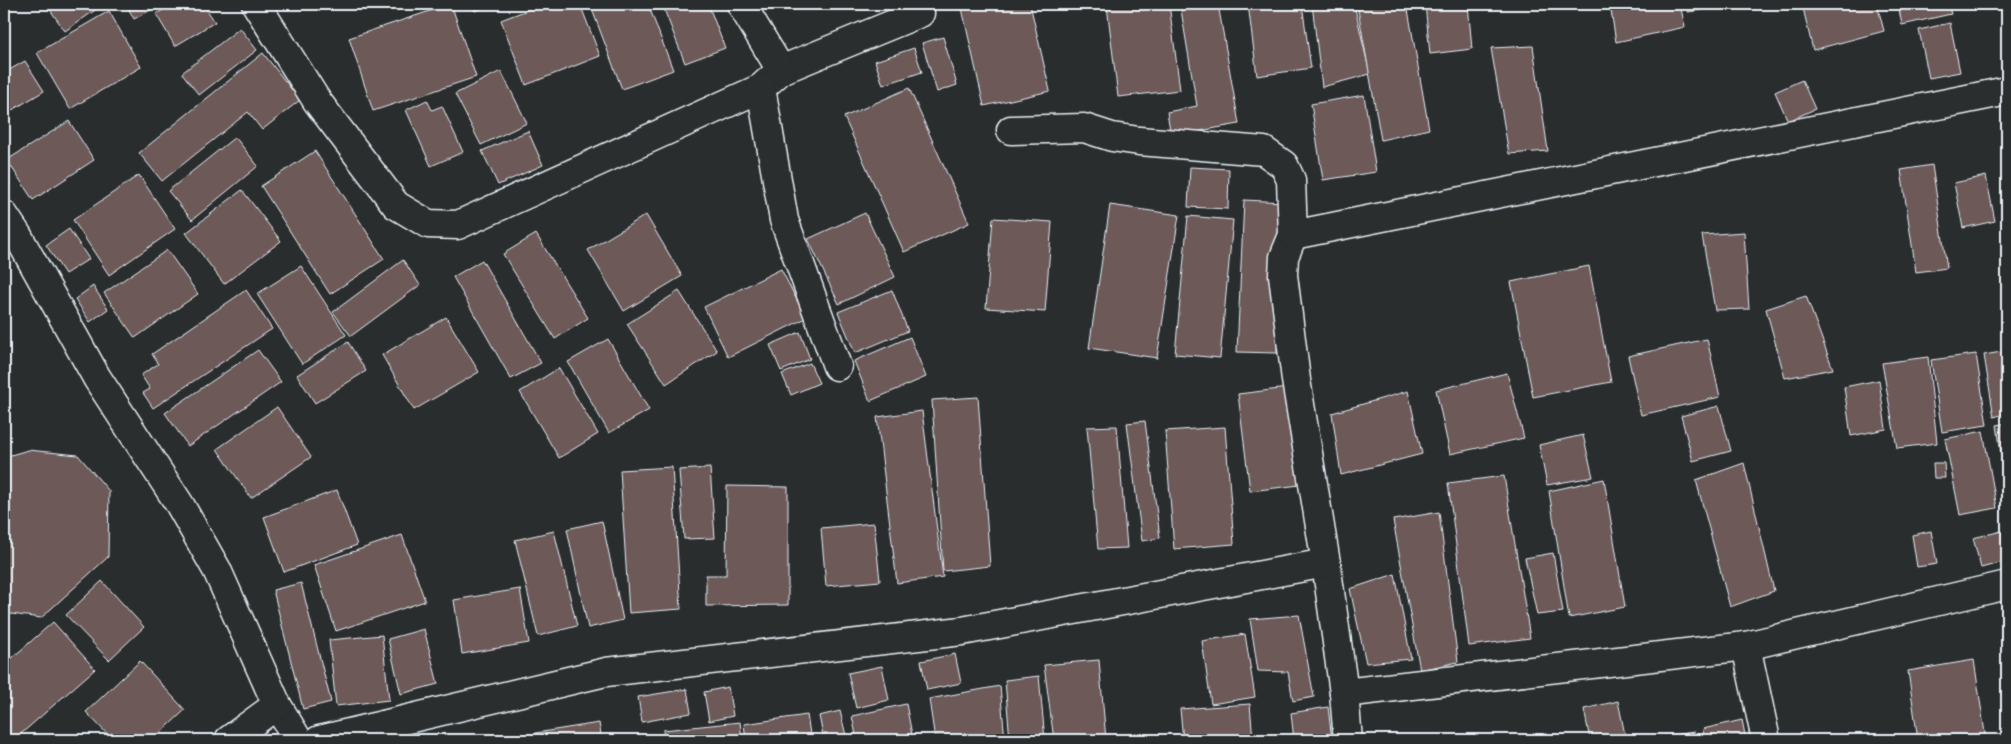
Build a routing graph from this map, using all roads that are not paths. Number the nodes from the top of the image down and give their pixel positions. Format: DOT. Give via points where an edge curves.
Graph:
graph roads {
  1 [pos="256,4"];
  2 [pos="741,4"];
  3 [pos="920,13"];
  4 [pos="771,79"];
  5 [pos="2007,91"];
  6 [pos="1011,130"];
  7 [pos="9,233"];
  8 [pos="1293,235"];
  9 [pos="837,366"];
  10 [pos="1326,563"];
  11 [pos="2007,585"];
  12 [pos="1746,646"];
  13 [pos="1344,693"];
  14 [pos="277,705"];
  15 [pos="230,740"];
  16 [pos="298,740"];
  17 [pos="319,740"];
  18 [pos="1348,740"];
  19 [pos="1766,740"];
  1 -- 4 [label="street" via="317,101 390,198 428,224 458,225"];
  2 -- 4 [label="street"];
  3 -- 4 [label="street"];
  4 -- 9 [label="street" via="784,220"];
  5 -- 8 [label="street"];
  6 -- 8 [label="street" via="1084,128 1139,141 1264,151 1284,165 1291,180"];
  7 -- 14 [label="street" via="97,378 180,504 217,570"];
  8 -- 10 [label="street" via="1284,257 1283,275 1296,380"];
  10 -- 13 [label="street"];
  10 -- 17 [label="street" via="962,631 606,672"];
  11 -- 12 [label="street"];
  12 -- 13 [label="street"];
  12 -- 19 [label="street"];
  13 -- 18 [label="street"];
  14 -- 15 [label="street"];
  14 -- 16 [label="street"];
}
